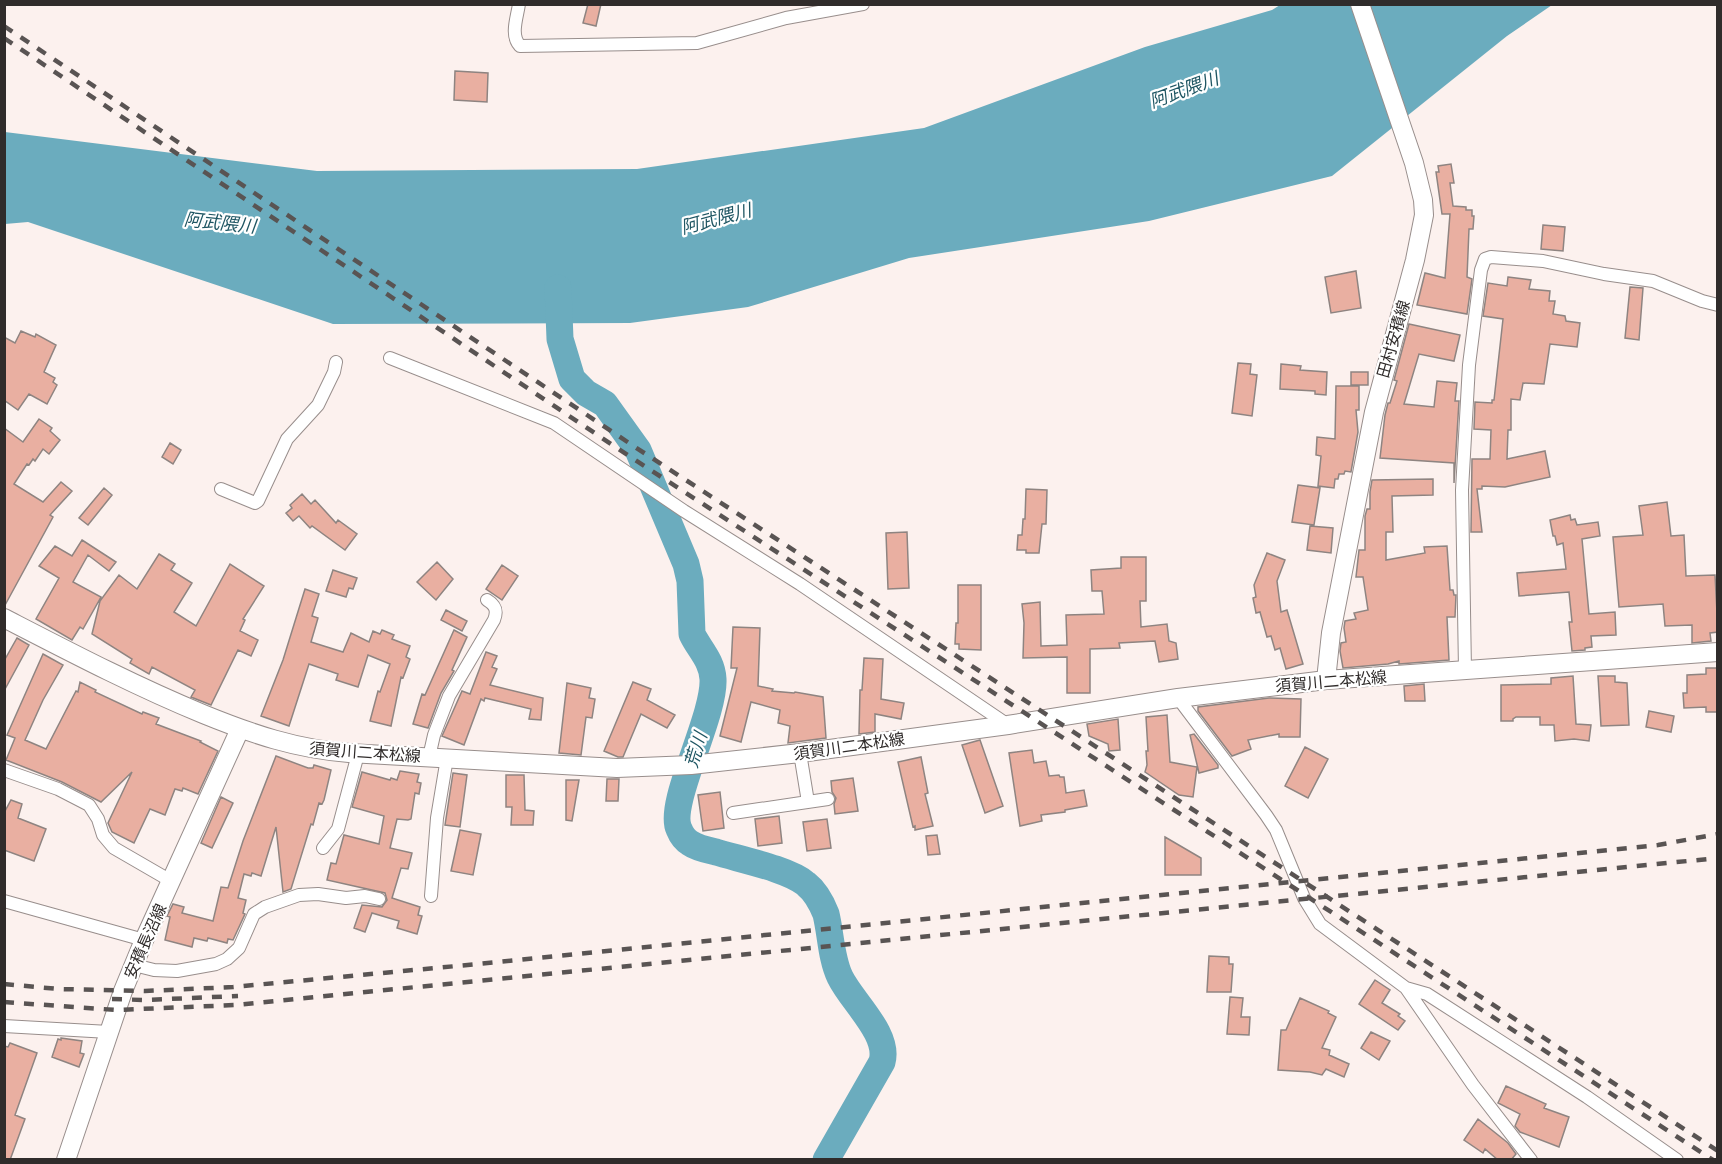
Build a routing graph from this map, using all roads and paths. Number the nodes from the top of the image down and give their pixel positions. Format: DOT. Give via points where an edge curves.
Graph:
graph roads {
  1 [pos="519,4"];
  2 [pos="862,4"];
  3 [pos="1360,4"];
  4 [pos="1718,305"];
  5 [pos="390,358"];
  6 [pos="336,362"];
  7 [pos="221,489"];
  8 [pos="487,600"];
  9 [pos="4,618"];
  10 [pos="1718,652"];
  11 [pos="1465,670"];
  12 [pos="1326,680"];
  13 [pos="1178,698"];
  14 [pos="1008,725"];
  15 [pos="240,729"];
  16 [pos="800,753"];
  17 [pos="358,754"];
  18 [pos="438,757"];
  19 [pos="4,770"];
  20 [pos="828,799"];
  21 [pos="808,802"];
  22 [pos="733,813"];
  23 [pos="323,848"];
  24 [pos="171,881"];
  25 [pos="431,896"];
  26 [pos="379,898"];
  27 [pos="4,901"];
  28 [pos="144,940"];
  29 [pos="134,965"];
  30 [pos="1406,988"];
  31 [pos="4,1026"];
  32 [pos="108,1032"];
  33 [pos="66,1160"];
  34 [pos="1532,1160"];
  35 [pos="1677,1160"];
  1 -- 2 [label="street" via="514,33 520,46 697,43 786,18"];
  3 -- 12 [label="main road, 田村安積線" via="1406,137 1423,200 1422,233 1374,411 1331,633"];
  4 -- 11 [label="street" via="1653,281 1544,261 1485,259 1469,365 1462,490"];
  5 -- 14 [label="street" via="554,423"];
  6 -- 7 [label="street" via="318,405 287,439 258,501"];
  8 -- 18 [label="street" via="496,609 494,620 449,696 434,735"];
  9 -- 15 [label="main road, 須賀川二本松線" via="133,684"];
  10 -- 11 [label="main road, 須賀川二本松線"];
  11 -- 12 [label="main road, 須賀川二本松線"];
  12 -- 13 [label="main road, 須賀川二本松線"];
  13 -- 14 [label="main road, 須賀川二本松線"];
  13 -- 30 [label="street" via="1276,830 1300,890 1320,924"];
  14 -- 16 [label="main road, 須賀川二本松線"];
  15 -- 17 [label="main road, 須賀川二本松線" via="307,749"];
  15 -- 24 [label="main road, 安積長沼線"];
  16 -- 18 [label="main road, 須賀川二本松線" via="691,765 617,768"];
  16 -- 21 [label="street"];
  17 -- 18 [label="main road, 須賀川二本松線"];
  17 -- 23 [label="street" via="338,830"];
  18 -- 25 [label="street"];
  19 -- 24 [label="street" via="89,805 114,848"];
  20 -- 21 [label="street"];
  21 -- 22 [label="street"];
  24 -- 28 [label="main road, 安積長沼線"];
  26 -- 29 [label="street" via="303,894 254,914 239,948 227,959 177,971"];
  27 -- 28 [label="street"];
  28 -- 29 [label="main road, 安積長沼線"];
  29 -- 32 [label="main road, 安積長沼線"];
  30 -- 34 [label="street" via="1473,1085"];
  30 -- 35 [label="street" via="1427,994"];
  31 -- 32 [label="street"];
  32 -- 33 [label="main road, 安積長沼線"];
}
